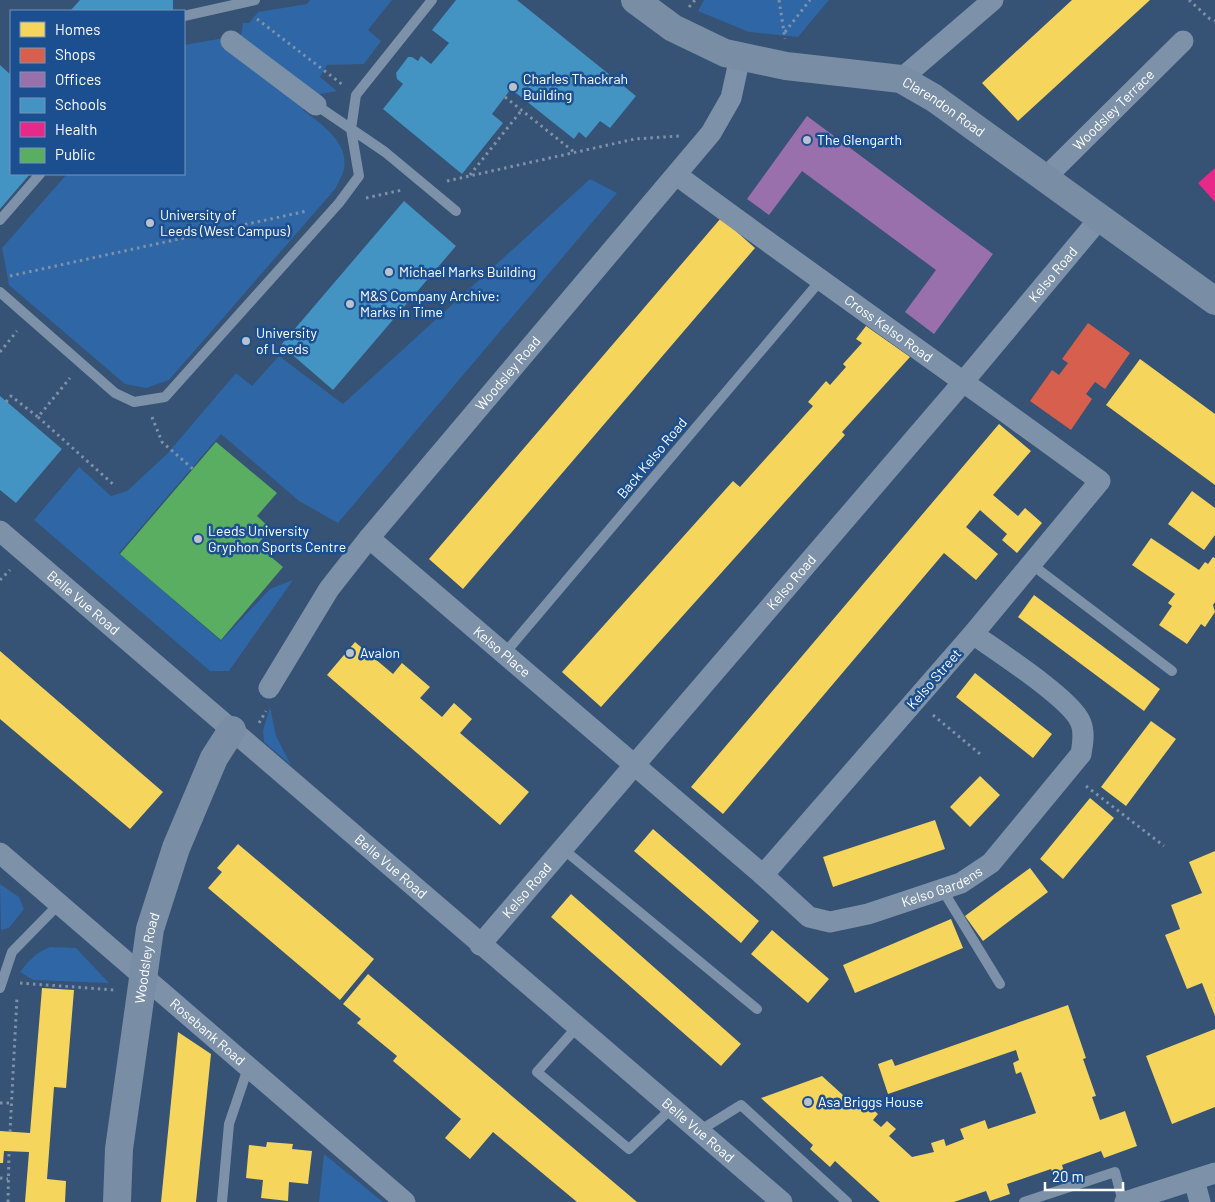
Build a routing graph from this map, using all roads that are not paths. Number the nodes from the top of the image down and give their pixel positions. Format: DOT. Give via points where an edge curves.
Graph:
graph roads {
  1 [pos="255,0"];
  2 [pos="432,0"];
  3 [pos="635,0"];
  4 [pos="993,0"];
  5 [pos="185,16"];
  6 [pos="231,41"];
  7 [pos="1183,41"];
  8 [pos="740,57"];
  9 [pos="901,80"];
  10 [pos="316,105"];
  11 [pos="351,128"];
  12 [pos="39,175"];
  13 [pos="678,176"];
  14 [pos="1044,179"];
  15 [pos="456,211"];
  16 [pos="1100,218"];
  17 [pos="0,220"];
  18 [pos="820,281"];
  19 [pos="0,292"];
  20 [pos="1215,301"];
  21 [pos="964,381"];
  22 [pos="1100,481"];
  23 [pos="0,531"];
  24 [pos="368,538"];
  25 [pos="1031,564"];
  26 [pos="973,634"];
  27 [pos="506,653"];
  28 [pos="1172,671"];
  29 [pos="269,688"];
  30 [pos="239,736"];
  31 [pos="635,766"];
  32 [pos="563,849"];
  33 [pos="5,858"];
  34 [pos="763,875"];
  35 [pos="942,889"];
  36 [pos="58,904"];
  37 [pos="480,944"];
  38 [pos="1000,984"];
  39 [pos="143,987"];
  40 [pos="0,988"];
  41 [pos="757,1009"];
  42 [pos="577,1027"];
  43 [pos="248,1068"];
  44 [pos="672,1108"];
  45 [pos="699,1131"];
  46 [pos="1215,1173"];
  47 [pos="1194,1180"];
  48 [pos="117,1202"];
  49 [pos="222,1202"];
  50 [pos="406,1202"];
  51 [pos="782,1202"];
  52 [pos="847,1202"];
  53 [pos="1024,1202"];
  54 [pos="1124,1202"];
  55 [pos="1200,1202"];
  1 -- 5 [label="lane"];
  2 -- 11 [label="lane" via="356,94"];
  3 -- 8 [label="street, Clarendon Road" via="673,28"];
  4 -- 9 [label="street"];
  6 -- 10 [label="street"];
  7 -- 14 [label="street, Woodsley Terrace"];
  8 -- 9 [label="street, Clarendon Road"];
  8 -- 13 [label="street, Woodsley Road" via="731,98 712,133"];
  9 -- 14 [label="street, Clarendon Road" via="934,98"];
  10 -- 11 [label="lane"];
  11 -- 15 [label="lane"];
  11 -- 19 [label="lane" via="359,176 339,203 166,397 134,402 115,393"];
  12 -- 17 [label="lane"];
  13 -- 18 [label="street, Cross Kelso Road"];
  13 -- 24 [label="street, Woodsley Road"];
  14 -- 16 [label="street, Clarendon Road"];
  16 -- 20 [label="street, Clarendon Road"];
  16 -- 21 [label="street, Kelso Road"];
  18 -- 21 [label="street, Cross Kelso Road"];
  18 -- 27 [label="lane, Back Kelso Road"];
  21 -- 22 [label="street, Cross Kelso Road"];
  21 -- 31 [label="street, Kelso Road"];
  22 -- 25 [label="street, Kelso Street"];
  23 -- 30 [label="street, Belle Vue Road"];
  24 -- 27 [label="street, Kelso Place"];
  24 -- 29 [label="street, Woodsley Road" via="329,589"];
  25 -- 26 [label="street, Kelso Street"];
  25 -- 28 [label="lane"];
  26 -- 34 [label="street, Kelso Street"];
  26 -- 35 [label="street, Kelso Gardens" via="1068,704 1080,721 1084,739 1081,754 1068,772 991,863 961,882"];
  27 -- 31 [label="street, Kelso Place"];
  30 -- 37 [label="street, Belle Vue Road"];
  30 -- 39 [label="street, Woodsley Road" via="214,758 176,848 150,929"];
  31 -- 32 [label="street, Kelso Road"];
  31 -- 34 [label="street, Kelso Gardens"];
  32 -- 37 [label="street, Kelso Road"];
  32 -- 41 [label="lane"];
  33 -- 36 [label="street, Rosebank Road"];
  34 -- 35 [label="street, Kelso Gardens" via="809,917 830,922 868,914"];
  35 -- 38 [label="lane"];
  36 -- 39 [label="street, Rosebank Road"];
  36 -- 40 [label="lane" via="12,952"];
  37 -- 42 [label="street, Belle Vue Road"];
  39 -- 43 [label="street, Rosebank Road"];
  39 -- 48 [label="street, Woodsley Road" via="119,1149"];
  42 -- 44 [label="street, Belle Vue Road"];
  42 -- 44 [label="lane" via="537,1072 629,1149"];
  43 -- 49 [label="lane" via="229,1124"];
  43 -- 50 [label="street, Rosebank Road"];
  44 -- 45 [label="street, Belle Vue Road"];
  45 -- 51 [label="street, Belle Vue Road"];
  45 -- 52 [label="lane" via="741,1105"];
  46 -- 47 [label="street"];
  47 -- 54 [label="street"];
  47 -- 55 [label="street"];
  53 -- 54 [label="lane" via="1116,1172"];
}
